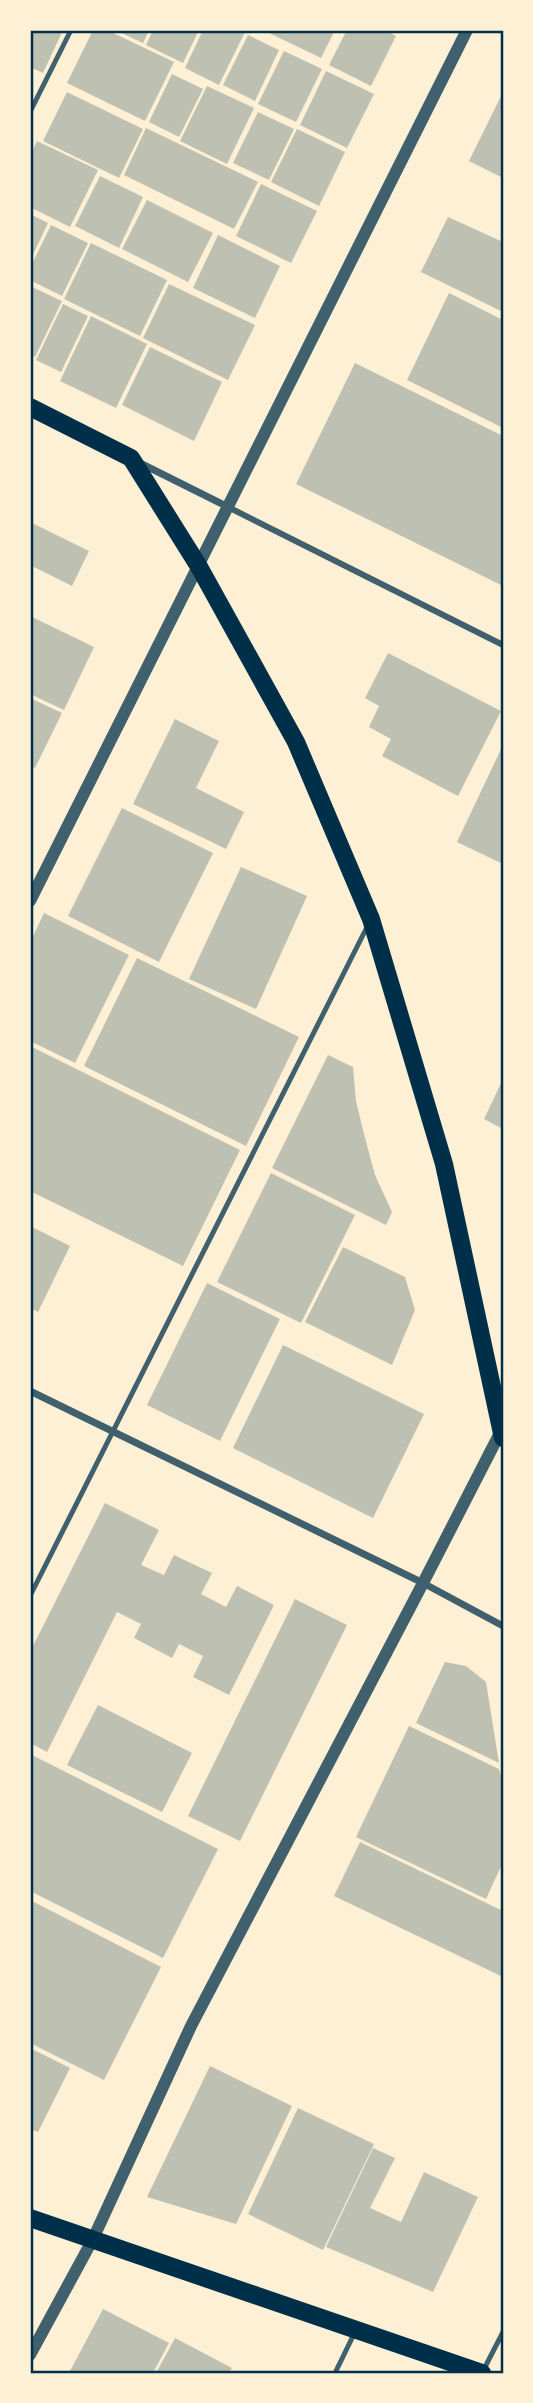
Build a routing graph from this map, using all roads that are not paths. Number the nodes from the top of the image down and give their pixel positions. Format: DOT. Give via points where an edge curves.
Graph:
graph roads {
  1 [pos="71,30"];
  2 [pos="467,30"];
  3 [pos="30,112"];
  4 [pos="30,407"];
  5 [pos="131,458"];
  6 [pos="228,508"];
  7 [pos="198,565"];
  8 [pos="503,645"];
  9 [pos="30,901"];
  10 [pos="371,919"];
  11 [pos="30,1391"];
  12 [pos="112,1431"];
  13 [pos="503,1431"];
  14 [pos="424,1583"];
  15 [pos="30,1596"];
  16 [pos="503,1626"];
  17 [pos="30,2218"];
  18 [pos="93,2239"];
  19 [pos="356,2330"];
  20 [pos="503,2332"];
  21 [pos="30,2354"];
  22 [pos="335,2373"];
  23 [pos="482,2373"];
  1 -- 3 [label="lane"];
  2 -- 6 [label="street"];
  4 -- 5 [label="main road"];
  5 -- 6 [label="street"];
  5 -- 7 [label="main road"];
  6 -- 7 [label="street"];
  6 -- 8 [label="street"];
  7 -- 9 [label="street"];
  7 -- 10 [label="main road" via="296,742"];
  10 -- 12 [label="lane"];
  10 -- 13 [label="main road" via="444,1164"];
  11 -- 12 [label="street"];
  12 -- 14 [label="street"];
  12 -- 15 [label="lane"];
  13 -- 14 [label="street"];
  14 -- 16 [label="street"];
  14 -- 18 [label="street" via="191,2026"];
  17 -- 18 [label="main road"];
  18 -- 19 [label="main road"];
  18 -- 21 [label="street"];
  19 -- 22 [label="lane"];
  19 -- 23 [label="main road"];
  20 -- 23 [label="lane"];
}
